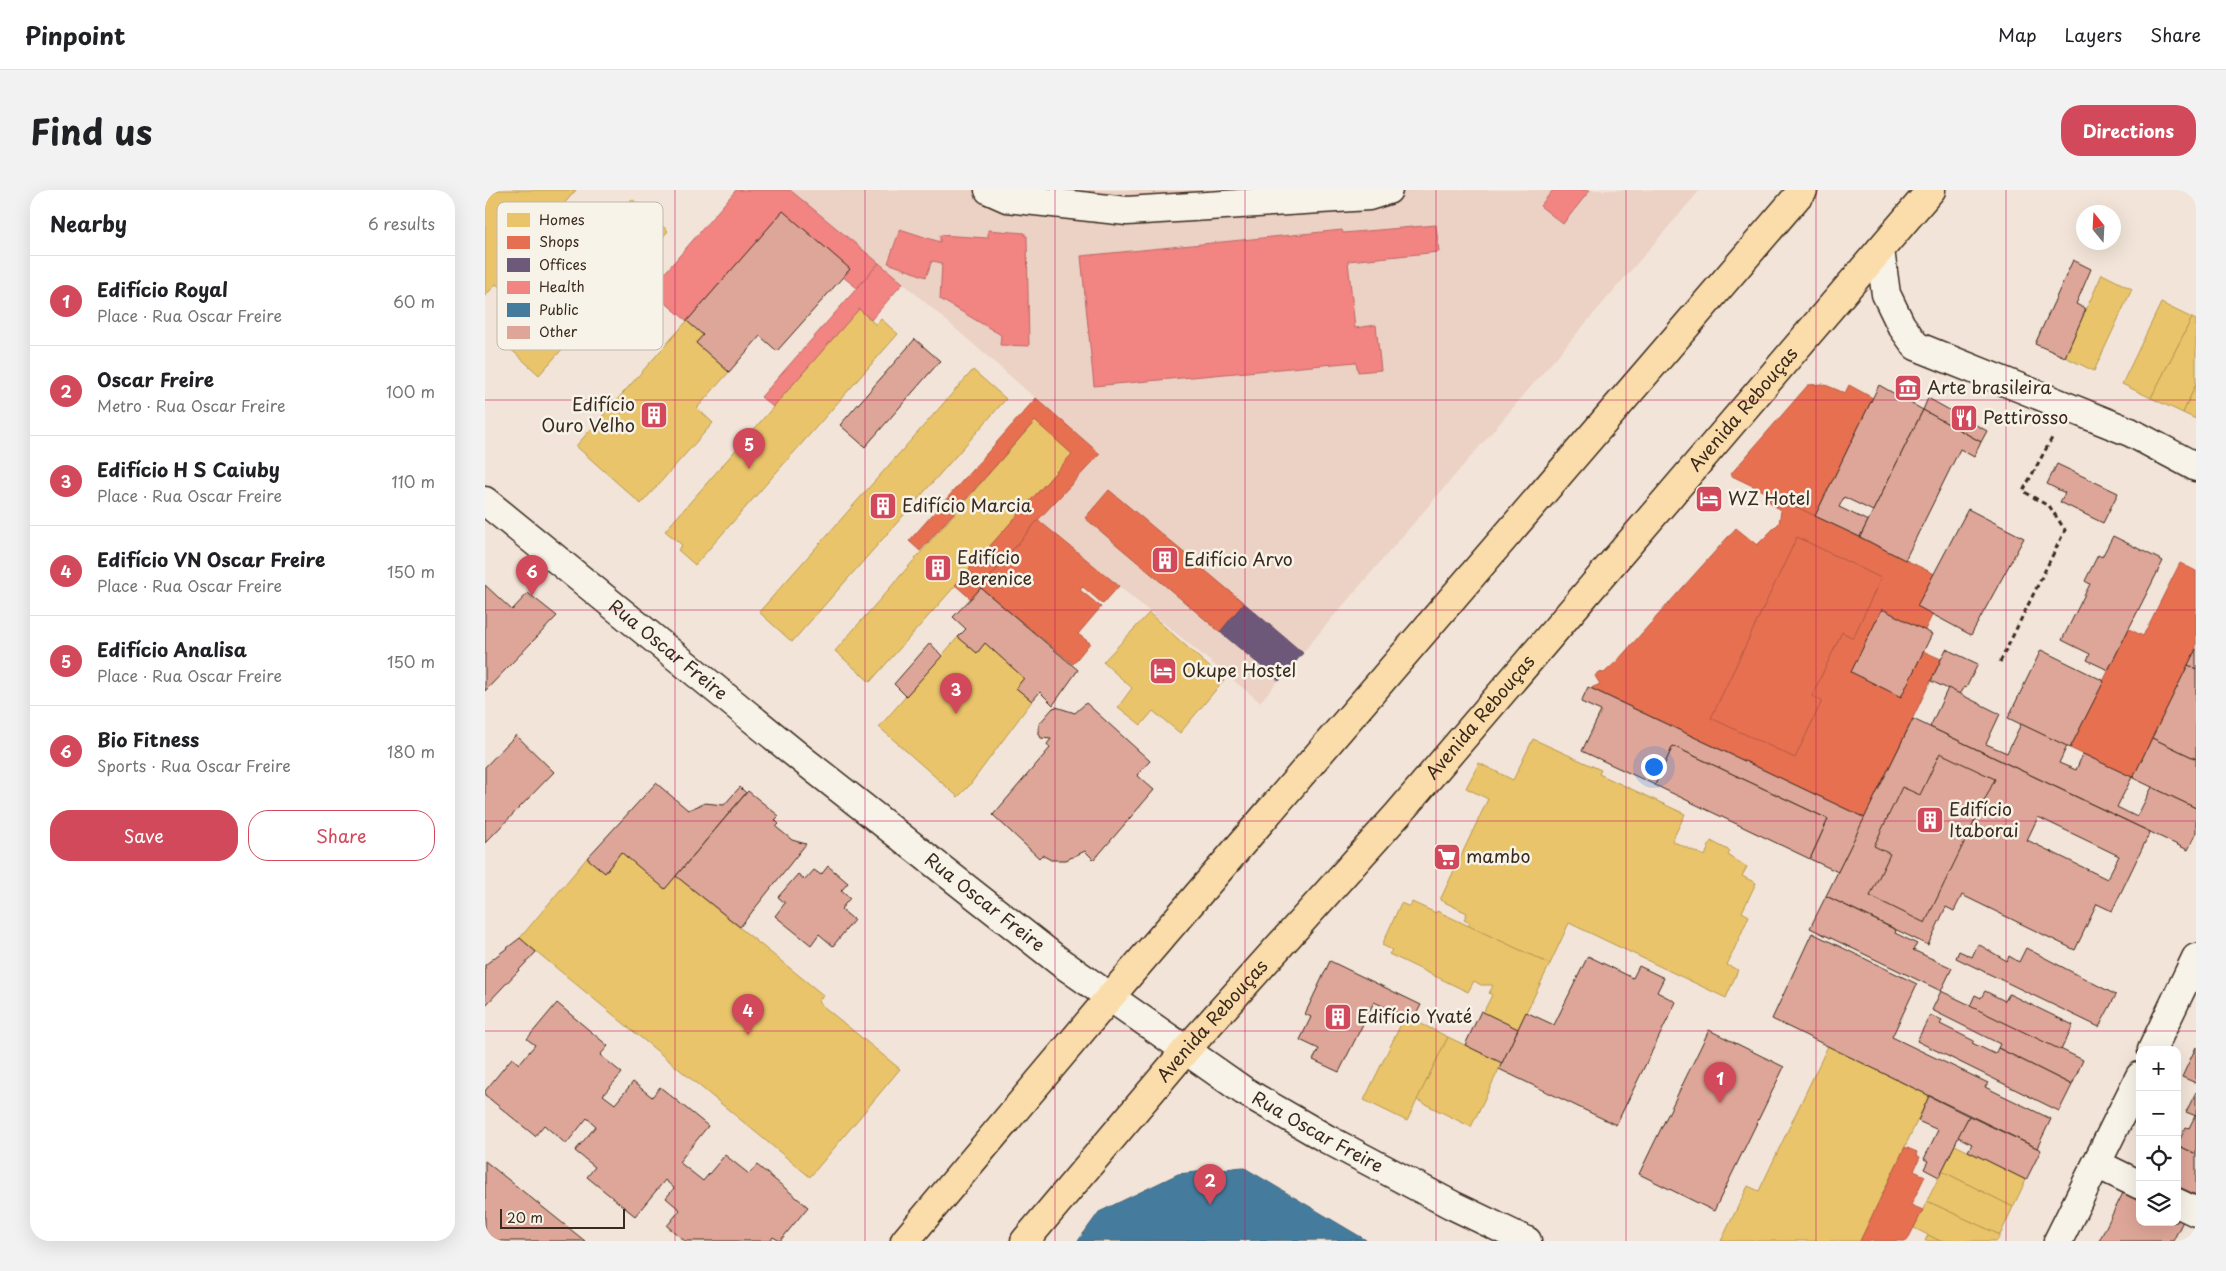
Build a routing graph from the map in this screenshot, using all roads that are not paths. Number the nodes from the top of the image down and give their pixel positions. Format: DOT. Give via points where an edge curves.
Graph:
graph roads {
  1 [pos="989,190"];
  2 [pos="1389,190"];
  3 [pos="1803,190"];
  4 [pos="1931,190"];
  5 [pos="1880,250"];
  6 [pos="2196,467"];
  7 [pos="485,500"];
  8 [pos="2196,958"];
  9 [pos="1110,997"];
  10 [pos="2187,1000"];
  11 [pos="2155,1046"];
  12 [pos="1185,1051"];
  13 [pos="2136,1084"];
  14 [pos="2097,1164"];
  15 [pos="2136,1183"];
  16 [pos="2181,1205"];
  17 [pos="2196,1212"];
  18 [pos="905,1241"];
  19 [pos="1025,1241"];
  20 [pos="1527,1241"];
  21 [pos="2058,1241"];
  1 -- 2 [label="street" via="1007,198 1127,211 1369,196"];
  3 -- 9 [label="main road"];
  4 -- 5 [label="main road, Avenida Rebouças"];
  5 -- 6 [label="street" via="1886,294 1916,346 2131,432"];
  5 -- 12 [label="main road, Avenida Rebouças" via="1399,814"];
  7 -- 9 [label="street, Rua Oscar Freire" via="803,760 1060,962"];
  8 -- 10 [label="street"];
  9 -- 12 [label="street, Rua Oscar Freire"];
  9 -- 18 [label="main road"];
  10 -- 11 [label="street"];
  12 -- 19 [label="main road, Avenida Rebouças"];
  12 -- 20 [label="street, Rua Oscar Freire" via="1244,1091 1327,1139"];
  13 -- 14 [label="street"];
  14 -- 15 [label="street"];
  14 -- 21 [label="street"];
  16 -- 17 [label="street"];
}
